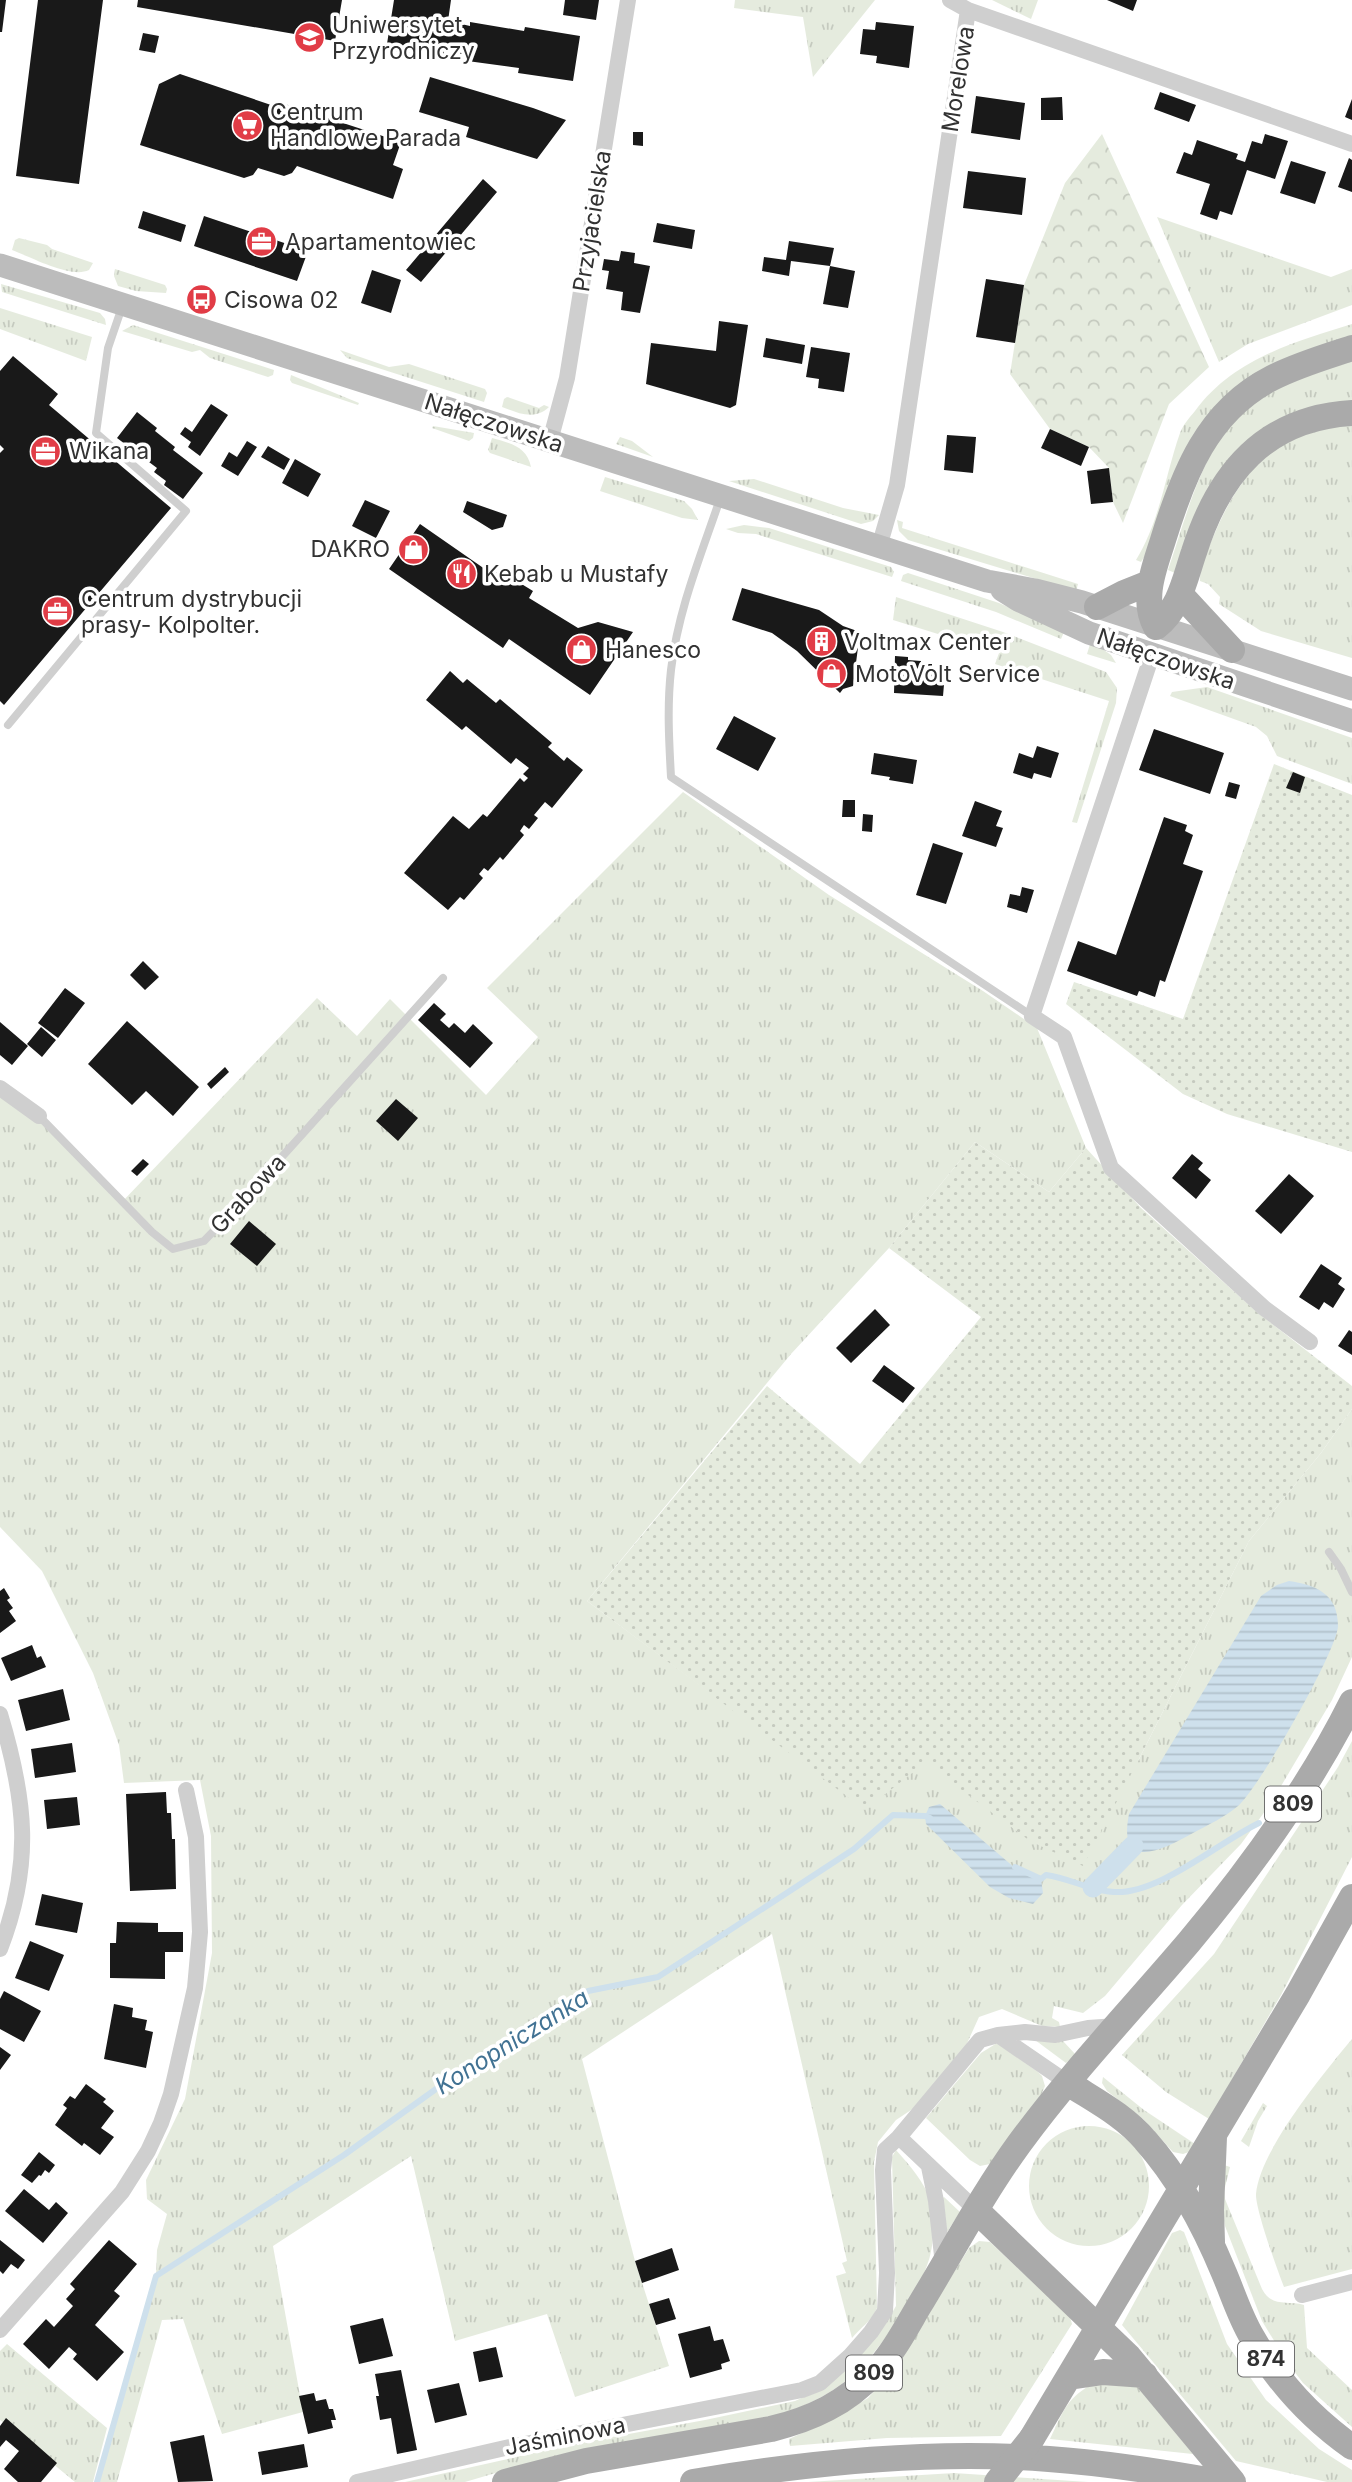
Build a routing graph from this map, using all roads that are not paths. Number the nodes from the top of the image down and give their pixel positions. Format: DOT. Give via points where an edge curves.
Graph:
graph roads {
  1 [pos="628,0"];
  2 [pos="950,0"];
  3 [pos="968,10"];
  4 [pos="1352,144"];
  5 [pos="0,265"];
  6 [pos="124,304"];
  7 [pos="1352,348"];
  8 [pos="1352,413"];
  9 [pos="550,441"];
  10 [pos="721,496"];
  11 [pos="879,547"];
  12 [pos="987,581"];
  13 [pos="1149,583"];
  14 [pos="1181,595"];
  15 [pos="1097,607"];
  16 [pos="1156,627"];
  17 [pos="1232,650"];
  18 [pos="1152,654"];
  19 [pos="1352,688"];
  20 [pos="1352,721"];
  21 [pos="8,725"];
  22 [pos="443,978"];
  23 [pos="1032,1016"];
  24 [pos="0,1088"];
  25 [pos="39,1116"];
  26 [pos="1310,1342"];
  27 [pos="1329,1552"];
  28 [pos="1352,1592"];
  29 [pos="1352,1702"];
  30 [pos="0,1714"];
  31 [pos="186,1790"];
  32 [pos="1352,1897"];
  33 [pos="0,1949"];
  34 [pos="1117,2026"];
  35 [pos="999,2035"];
  36 [pos="1068,2083"];
  37 [pos="1214,2134"];
  38 [pos="899,2137"];
  39 [pos="929,2167"];
  40 [pos="1180,2190"];
  41 [pos="976,2211"];
  42 [pos="1212,2247"];
  43 [pos="943,2267"];
  44 [pos="1352,2282"];
  45 [pos="1302,2295"];
  46 [pos="1099,2326"];
  47 [pos="0,2330"];
  48 [pos="1145,2375"];
  49 [pos="1069,2377"];
  50 [pos="1352,2447"];
  51 [pos="1216,2470"];
  52 [pos="357,2482"];
  53 [pos="505,2482"];
  54 [pos="693,2482"];
  55 [pos="997,2482"];
  56 [pos="1233,2482"];
  1 -- 9 [label="street, Przyjacielska" via="565,387"];
  2 -- 3 [label="street"];
  3 -- 4 [label="street, Morelowa"];
  3 -- 11 [label="street, Morelowa" via="897,485"];
  5 -- 6 [label="street, Nałęczowska"];
  6 -- 9 [label="street, Nałęczowska"];
  6 -- 21 [label="lane" via="108,348 96,433 186,512"];
  7 -- 13 [label="main road" via="1271,378 1226,411 1186,471"];
  8 -- 14 [label="main road" via="1294,425 1259,445 1235,468 1214,500"];
  9 -- 10 [label="street, Nałęczowska"];
  10 -- 11 [label="street, Nałęczowska"];
  10 -- 23 [label="lane" via="684,606 672,667 668,712 671,777"];
  11 -- 12 [label="street, Nałęczowska"];
  12 -- 15 [label="street, Nałęczowska"];
  12 -- 18 [label="street, Nałęczowska" via="1089,633"];
  13 -- 15 [label="main road"];
  13 -- 16 [label="main road" via="1150,613"];
  14 -- 16 [label="main road"];
  14 -- 17 [label="main road"];
  15 -- 16 [label="street, Nałęczowska"];
  16 -- 17 [label="street, Nałęczowska"];
  16 -- 18 [label="street"];
  17 -- 19 [label="street, Nałęczowska"];
  18 -- 20 [label="street, Nałęczowska"];
  18 -- 23 [label="street"];
  22 -- 25 [label="lane, Grabowa" via="204,1241 173,1249"];
  23 -- 26 [label="street" via="1064,1037 1111,1168 1264,1308"];
  24 -- 25 [label="street, Grabowa"];
  27 -- 28 [label="lane"];
  29 -- 34 [label="main road, 809" via="1280,1823 1215,1910"];
  30 -- 33 [label="street" via="20,1796 23,1849 19,1883"];
  31 -- 47 [label="street" via="196,1837 200,1932 195,1988 165,2114 122,2192"];
  32 -- 37 [label="main road"];
  34 -- 35 [label="street" via="1066,2034"];
  34 -- 36 [label="main road, 809"];
  35 -- 36 [label="street"];
  35 -- 38 [label="street, Jaśminowa" via="980,2040"];
  36 -- 40 [label="main road" via="1139,2133"];
  36 -- 41 [label="main road, 809" via="1017,2146"];
  37 -- 40 [label="main road"];
  37 -- 42 [label="main road, 874"];
  38 -- 39 [label="street"];
  38 -- 52 [label="street, Jaśminowa" via="885,2150 883,2170 885,2311 850,2356 820,2383"];
  39 -- 41 [label="street"];
  39 -- 43 [label="street"];
  40 -- 42 [label="main road, 874"];
  40 -- 46 [label="main road"];
  41 -- 43 [label="main road, 809"];
  41 -- 46 [label="main road"];
  42 -- 50 [label="main road, 874" via="1242,2319 1274,2371 1311,2413"];
  43 -- 53 [label="main road, 809" via="877,2370 822,2413 771,2430 586,2461"];
  44 -- 45 [label="street"];
  46 -- 48 [label="main road"];
  46 -- 49 [label="main road"];
  48 -- 49 [label="main road" via="1103,2372"];
  48 -- 51 [label="main road"];
  49 -- 55 [label="main road, bridge" via="1032,2438"];
  51 -- 54 [label="main road" via="1004,2457 905,2459"];
  51 -- 56 [label="main road"];
}
